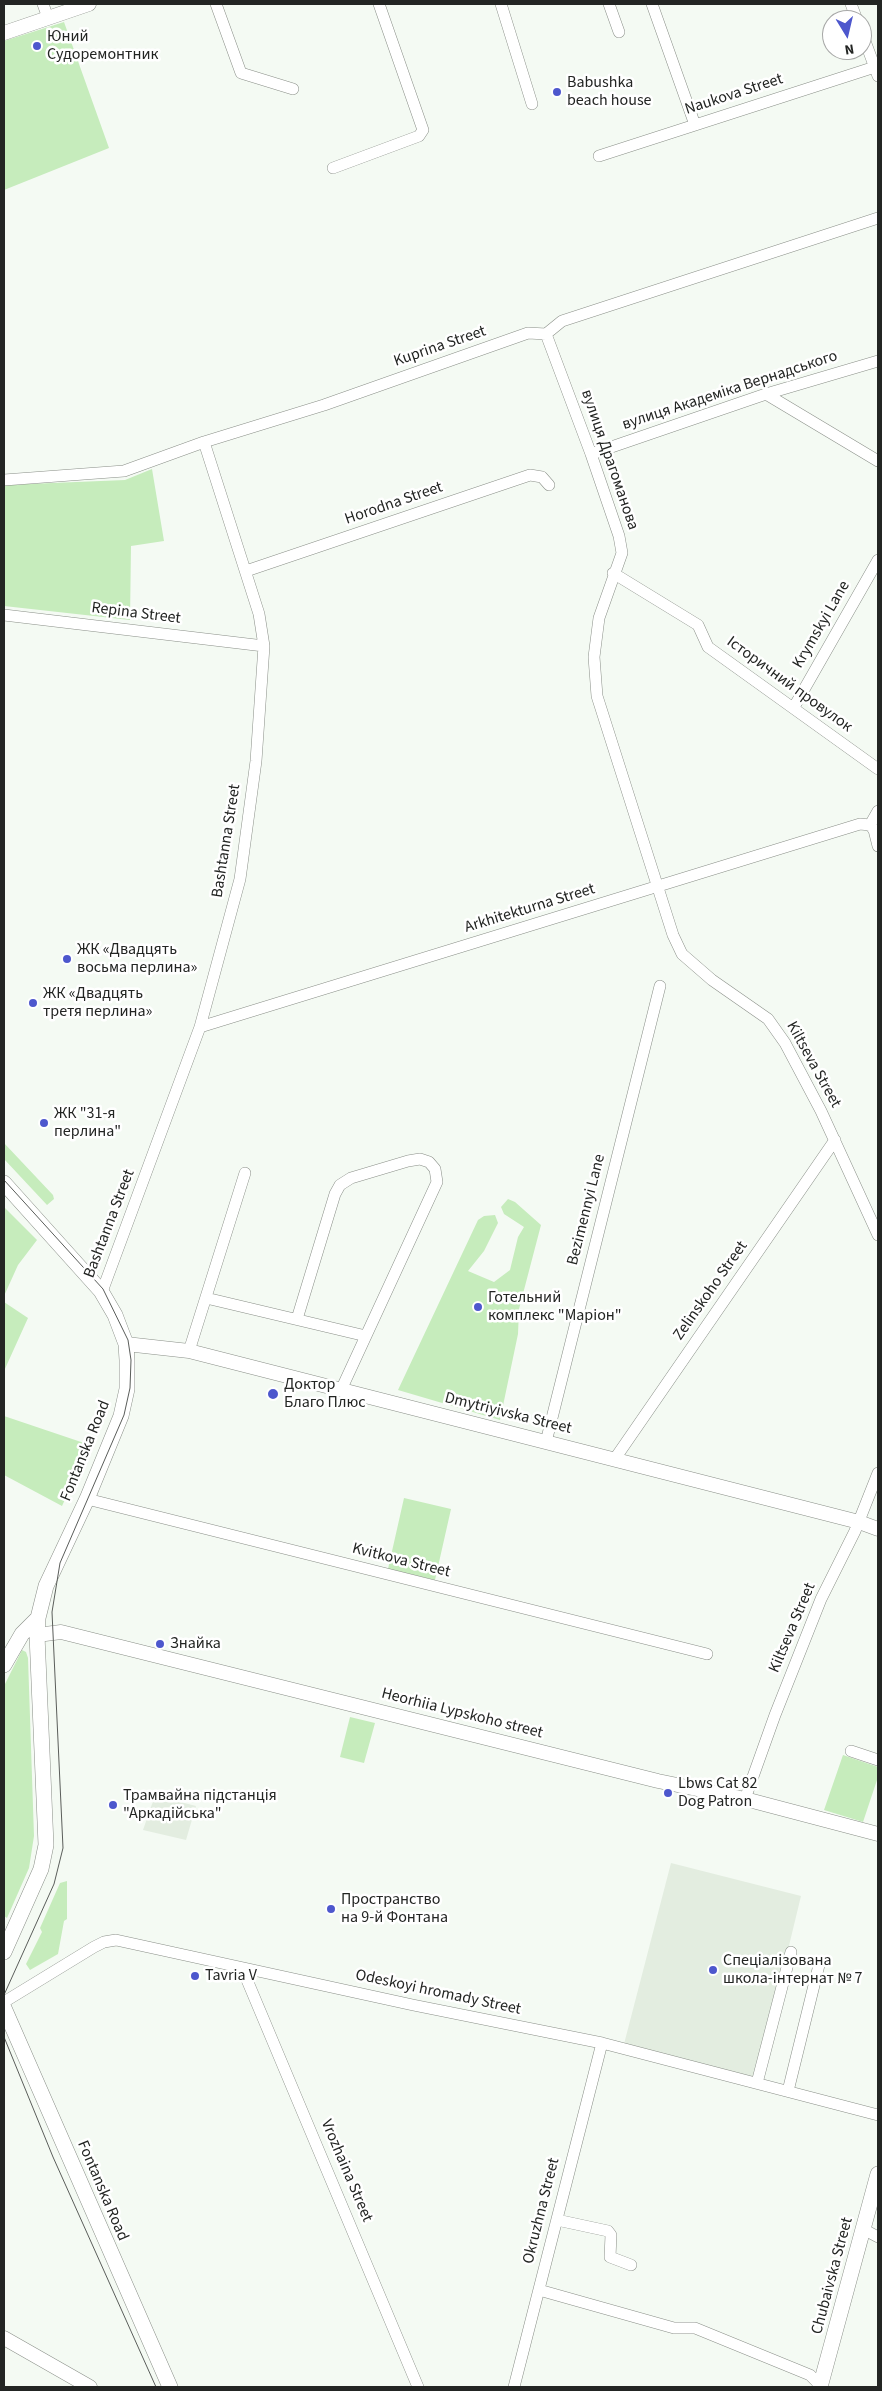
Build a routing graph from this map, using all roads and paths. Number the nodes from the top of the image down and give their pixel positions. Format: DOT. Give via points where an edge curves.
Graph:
graph roads {
  1 [pos="43,4"];
  2 [pos="89,4"];
  3 [pos="216,4"];
  4 [pos="379,4"];
  5 [pos="501,4"];
  6 [pos="609,4"];
  7 [pos="652,4"];
  8 [pos="48,18"];
  9 [pos="619,32"];
  10 [pos="4,33"];
  11 [pos="872,57"];
  12 [pos="877,69"];
  13 [pos="293,90"];
  14 [pos="532,104"];
  15 [pos="695,125"];
  16 [pos="599,156"];
  17 [pos="333,168"];
  18 [pos="878,218"];
  19 [pos="546,334"];
  20 [pos="878,361"];
  21 [pos="766,394"];
  22 [pos="204,442"];
  23 [pos="591,454"];
  24 [pos="878,461"];
  25 [pos="4,480"];
  26 [pos="550,485"];
  27 [pos="878,560"];
  28 [pos="246,571"];
  29 [pos="613,574"];
  30 [pos="595,606"];
  31 [pos="4,615"];
  32 [pos="599,618"];
  33 [pos="264,646"];
  34 [pos="794,707"];
  35 [pos="878,769"];
  36 [pos="878,811"];
  37 [pos="870,825"];
  38 [pos="878,846"];
  39 [pos="657,887"];
  40 [pos="660,986"];
  41 [pos="200,1027"];
  42 [pos="834,1140"];
  43 [pos="245,1173"];
  44 [pos="4,1183"];
  45 [pos="878,1235"];
  46 [pos="101,1291"];
  47 [pos="206,1298"];
  48 [pos="297,1320"];
  49 [pos="366,1336"];
  50 [pos="126,1344"];
  51 [pos="189,1351"];
  52 [pos="341,1390"];
  53 [pos="546,1442"];
  54 [pos="614,1460"];
  55 [pos="878,1473"];
  56 [pos="87,1499"];
  57 [pos="859,1522"];
  58 [pos="878,1529"];
  59 [pos="32,1639"];
  60 [pos="707,1654"];
  61 [pos="4,1665"];
  62 [pos="851,1751"];
  63 [pos="878,1760"];
  64 [pos="745,1799"];
  65 [pos="878,1834"];
  66 [pos="4,1952"];
  67 [pos="791,1952"];
  68 [pos="820,1961"];
  69 [pos="242,1968"];
  70 [pos="4,2002"];
  71 [pos="4,2008"];
  72 [pos="602,2043"];
  73 [pos="757,2084"];
  74 [pos="788,2091"];
  75 [pos="878,2115"];
  76 [pos="878,2174"];
  77 [pos="557,2220"];
  78 [pos="863,2229"];
  79 [pos="878,2237"];
  80 [pos="631,2265"];
  81 [pos="539,2290"];
  82 [pos="4,2338"];
  83 [pos="90,2387"];
  84 [pos="170,2387"];
  85 [pos="418,2387"];
  86 [pos="514,2387"];
  87 [pos="821,2387"];
  1 -- 8 [label="street"];
  2 -- 8 [label="street"];
  3 -- 13 [label="street" via="240,72"];
  4 -- 17 [label="street" via="423,130 419,136"];
  5 -- 14 [label="street"];
  6 -- 9 [label="street"];
  7 -- 15 [label="street"];
  8 -- 10 [label="street"];
  11 -- 12 [label="street"];
  12 -- 15 [label="street, Naukova Street"];
  15 -- 16 [label="street, Naukova Street"];
  18 -- 19 [label="street" via="562,321"];
  19 -- 22 [label="street, Kuprina Street" via="528,333 324,405"];
  19 -- 23 [label="street, вулиця Драгоманова"];
  20 -- 21 [label="street, вулиця Академіка Вернадського"];
  21 -- 23 [label="street, вулиця Академіка Вернадського"];
  21 -- 24 [label="street"];
  22 -- 25 [label="street, Kuprina Street" via="124,470"];
  22 -- 28 [label="street, Bashtanna Street"];
  23 -- 29 [label="street, вулиця Драгоманова" via="619,536 622,553"];
  26 -- 28 [label="street, Horodna Street" via="542,477 530,475"];
  27 -- 34 [label="street, Krymskyi Lane"];
  28 -- 33 [label="street, Bashtanna Street" via="259,614"];
  29 -- 32 [label="street, вулиця Драгоманова"];
  29 -- 34 [label="street, Історичний провулок" via="698,625 708,647"];
  30 -- 32 [label="street"];
  31 -- 33 [label="street, Repina Street"];
  32 -- 39 [label="street, вулиця Драгоманова" via="594,657 597,696"];
  33 -- 41 [label="street, Bashtanna Street" via="256,761 240,879"];
  34 -- 35 [label="street, Історичний провулок"];
  36 -- 37 [label="street"];
  37 -- 38 [label="street"];
  37 -- 39 [label="street, Arkhitekturna Street" via="860,824"];
  39 -- 41 [label="street, Arkhitekturna Street"];
  39 -- 42 [label="street, Kiltseva Street" via="682,954 768,1020 785,1043"];
  40 -- 53 [label="street, Bezimennyi Lane"];
  41 -- 46 [label="street, Bashtanna Street"];
  42 -- 45 [label="street, Kiltseva Street"];
  42 -- 54 [label="street, Zelinskoho Street"];
  43 -- 47 [label="street"];
  44 -- 46 [label="main road, Fontanska Road"];
  46 -- 50 [label="main road, Fontanska Road"];
  47 -- 48 [label="street"];
  47 -- 51 [label="street"];
  48 -- 49 [label="street"];
  48 -- 49 [label="street" via="340,1185 351,1178 420,1159 429,1162 435,1169 437,1182"];
  49 -- 52 [label="street"];
  50 -- 51 [label="street, Dmytriyivska Street"];
  50 -- 56 [label="main road, Fontanska Road" via="127,1390 121,1416"];
  51 -- 52 [label="street, Dmytriyivska Street"];
  52 -- 53 [label="street, Dmytriyivska Street"];
  53 -- 54 [label="street, Dmytriyivska Street"];
  54 -- 57 [label="street, Dmytriyivska Street"];
  55 -- 57 [label="street, Kiltseva Street"];
  56 -- 59 [label="main road, Fontanska Road" via="46,1586"];
  56 -- 60 [label="street, Kvitkova Street"];
  57 -- 58 [label="street, Dmytriyivska Street"];
  57 -- 64 [label="street, Kiltseva Street" via="822,1599"];
  59 -- 61 [label="main road, Fontanska Road"];
  59 -- 64 [label="street, Heorhiia Lypskoho street" via="61,1632 658,1781"];
  59 -- 66 [label="main road" via="46,1845 41,1869"];
  62 -- 63 [label="street"];
  64 -- 65 [label="street, Heorhiia Lypskoho street"];
  67 -- 73 [label="street"];
  68 -- 74 [label="street"];
  69 -- 70 [label="street, Odeskoyi hromady Street" via="116,1940 104,1942"];
  69 -- 72 [label="street, Odeskoyi hromady Street"];
  69 -- 85 [label="street, Vrozhaina Street"];
  71 -- 84 [label="main road, Fontanska Road"];
  72 -- 73 [label="street, Odeskoyi hromady Street"];
  72 -- 77 [label="street, Okruzhna Street"];
  73 -- 74 [label="street, Odeskoyi hromady Street"];
  74 -- 75 [label="street, Odeskoyi hromady Street"];
  76 -- 78 [label="main road, Chubaivska Street"];
  77 -- 80 [label="street" via="608,2231 611,2235 610,2257"];
  77 -- 81 [label="street, Okruzhna Street"];
  78 -- 79 [label="street"];
  78 -- 87 [label="main road, Chubaivska Street"];
  81 -- 86 [label="street, Okruzhna Street"];
  81 -- 87 [label="street" via="674,2328 694,2328 810,2375"];
  82 -- 83 [label="street"];
}
